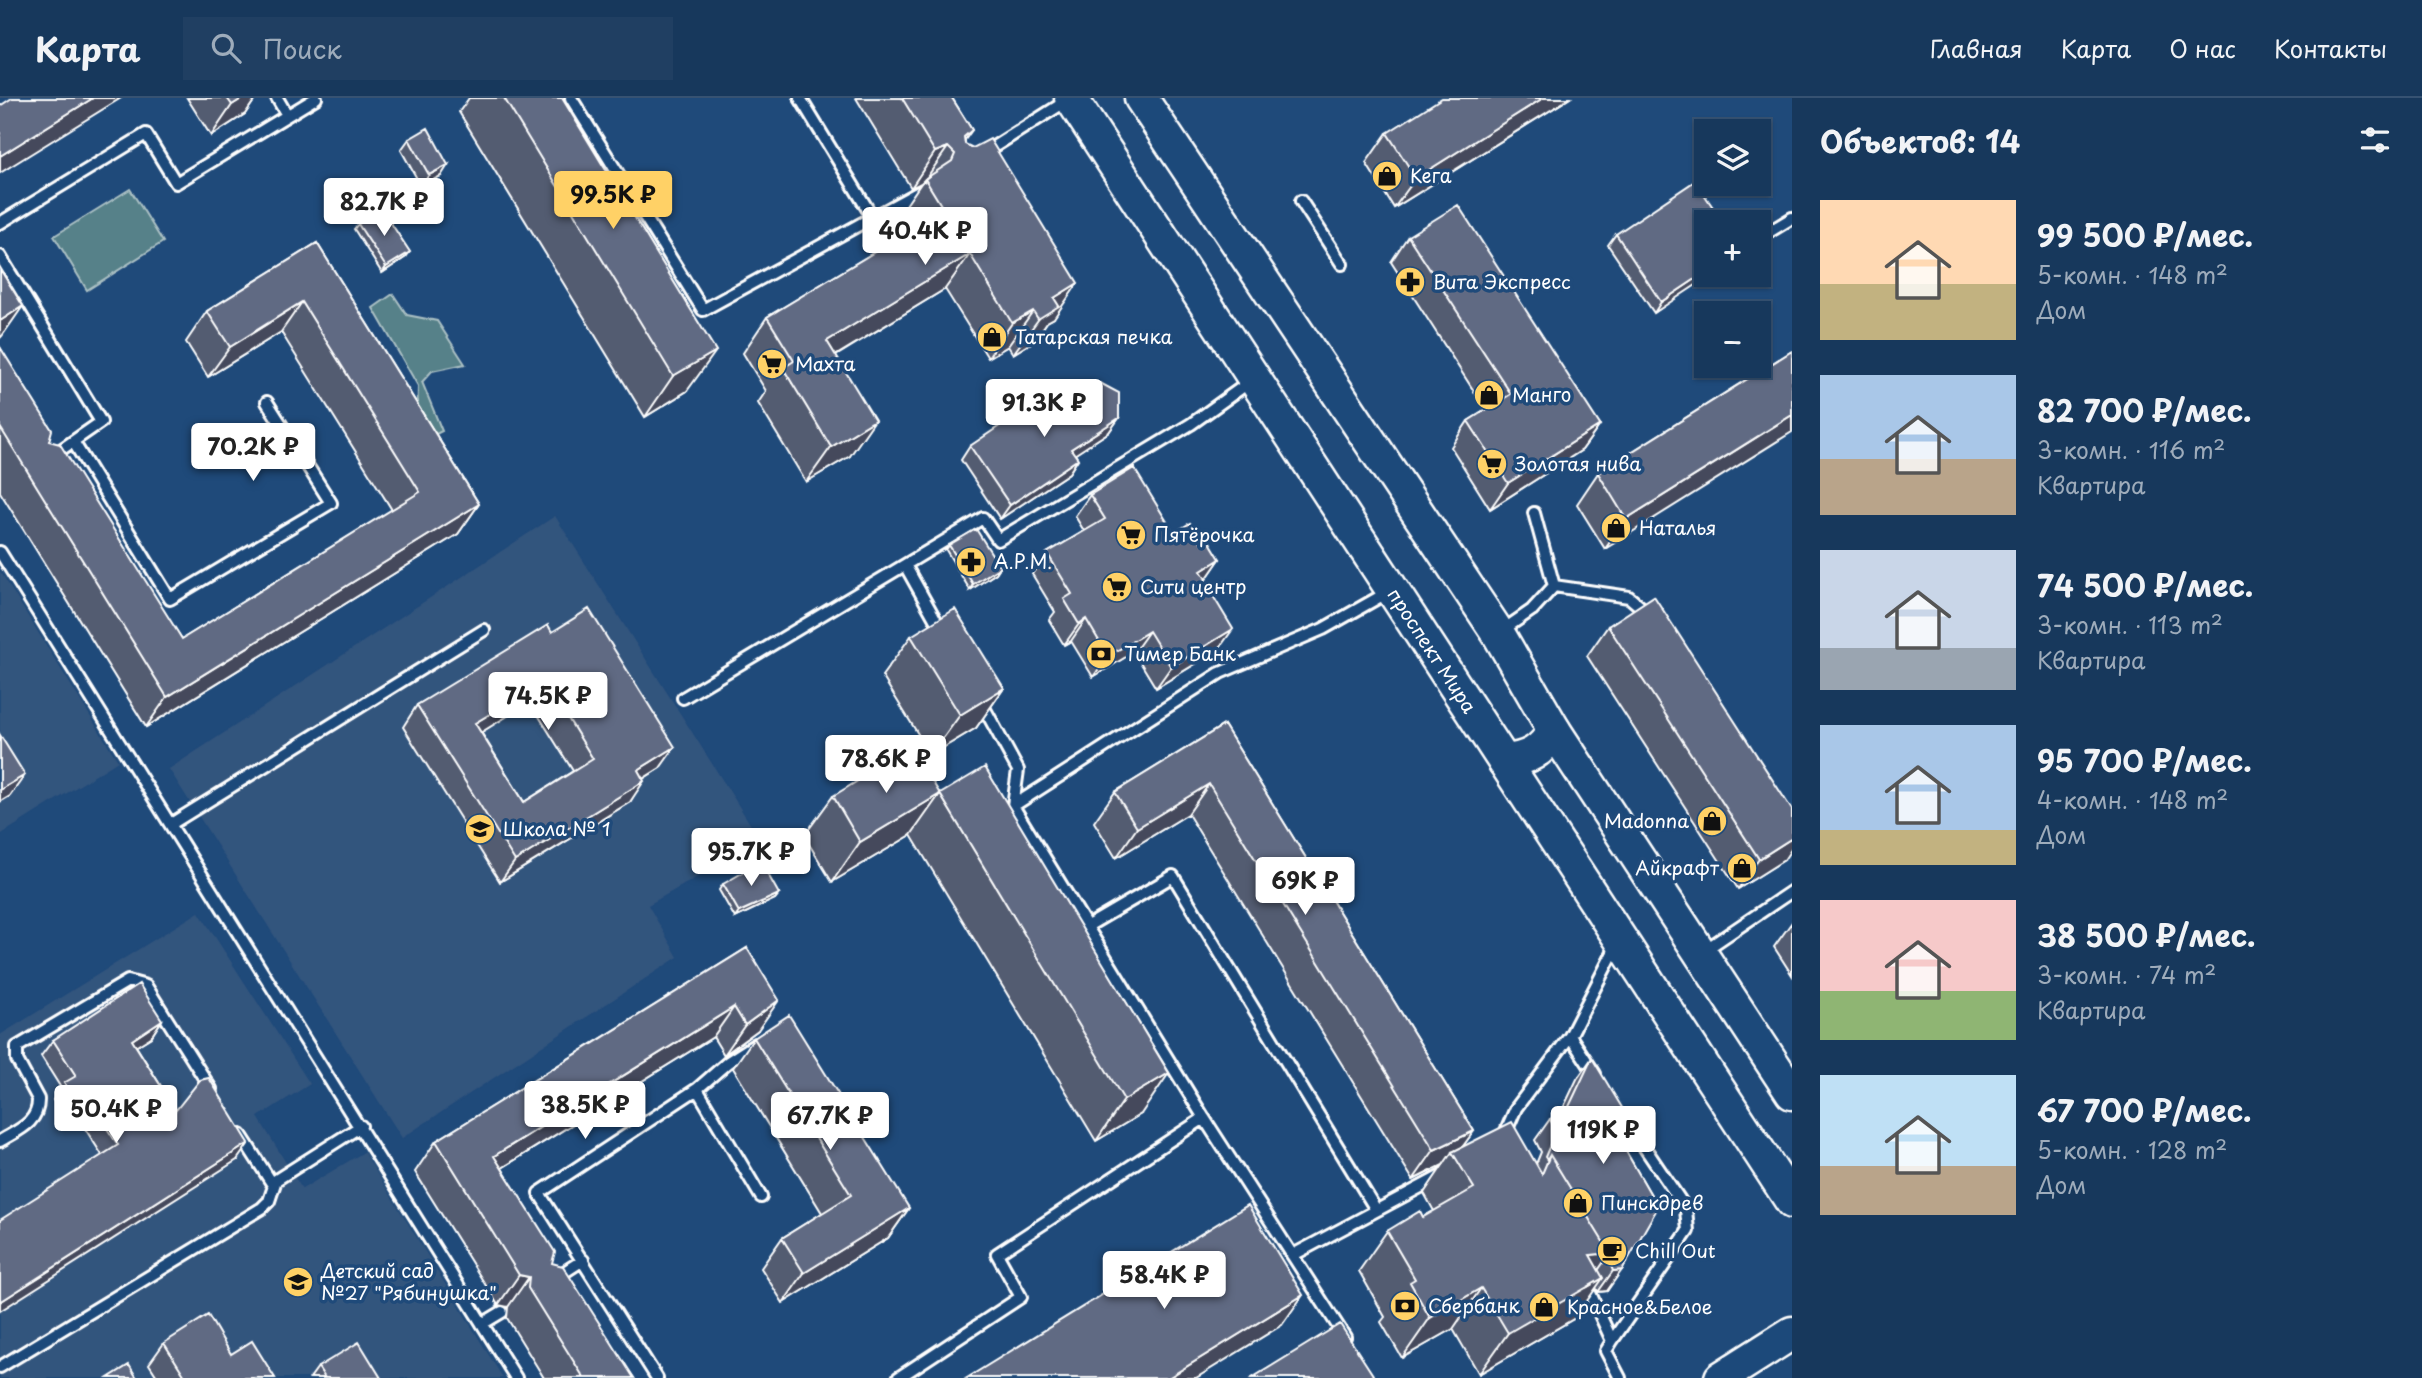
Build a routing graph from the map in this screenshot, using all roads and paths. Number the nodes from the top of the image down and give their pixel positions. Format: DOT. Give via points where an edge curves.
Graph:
graph roads {
  1 [pos="277,98"];
  2 [pos="316,98"];
  3 [pos="571,98"];
  4 [pos="800,98"];
  5 [pos="1070,98"];
  6 [pos="1141,98"];
  7 [pos="287,115"];
  8 [pos="971,161"];
  9 [pos="923,190"];
  10 [pos="1301,201"];
  11 [pos="873,218"];
  12 [pos="1792,218"];
  13 [pos="0,223"];
  14 [pos="1771,231"];
  15 [pos="0,256"];
  16 [pos="1342,264"];
  17 [pos="1254,379"];
  18 [pos="267,402"];
  19 [pos="74,443"];
  20 [pos="44,461"];
  21 [pos="1534,513"];
  22 [pos="0,552"];
  23 [pos="905,565"];
  24 [pos="1555,586"];
  25 [pos="1392,590"];
  26 [pos="1653,620"];
  27 [pos="484,629"];
  28 [pos="1498,633"];
  29 [pos="952,649"];
  30 [pos="972,685"];
  31 [pos="682,698"];
  32 [pos="1555,730"];
  33 [pos="1504,761"];
  34 [pos="1013,806"];
  35 [pos="171,824"];
  36 [pos="1792,891"];
  37 [pos="1086,927"];
  38 [pos="1620,939"];
  39 [pos="1700,954"];
  40 [pos="1570,1036"];
  41 [pos="764,1039"];
  42 [pos="697,1089"];
  43 [pos="1605,1089"];
  44 [pos="1792,1093"];
  45 [pos="221,1103"];
  46 [pos="1620,1111"];
  47 [pos="1204,1118"];
  48 [pos="361,1126"];
  49 [pos="236,1127"];
  50 [pos="0,1141"];
  51 [pos="1500,1146"];
  52 [pos="1450,1171"];
  53 [pos="274,1185"];
  54 [pos="761,1197"];
  55 [pos="1792,1202"];
  56 [pos="1375,1208"];
  57 [pos="1293,1255"];
  58 [pos="583,1261"];
  59 [pos="1582,1275"];
  60 [pos="549,1282"];
  61 [pos="502,1312"];
  62 [pos="482,1324"];
  63 [pos="1792,1334"];
  64 [pos="1612,1341"];
  65 [pos="1350,1344"];
  66 [pos="0,1367"];
  67 [pos="516,1378"];
  68 [pos="657,1378"];
  69 [pos="898,1378"];
  70 [pos="1620,1378"];
  71 [pos="1721,1378"];
  1 -- 7 [label="lane"];
  2 -- 7 [label="lane"];
  3 -- 11 [label="lane" via="703,310"];
  4 -- 11 [label="lane"];
  5 -- 8 [label="lane"];
  5 -- 17 [label="main road, проспект Мира"];
  6 -- 28 [label="main road"];
  7 -- 13 [label="lane" via="176,183 146,134"];
  9 -- 11 [label="lane"];
  10 -- 16 [label="lane"];
  12 -- 14 [label="lane"];
  15 -- 19 [label="lane" via="101,422"];
  17 -- 23 [label="lane" via="1191,424 998,540 983,518"];
  17 -- 25 [label="main road, проспект Мира"];
  18 -- 19 [label="lane" via="331,503 170,599"];
  19 -- 20 [label="lane"];
  21 -- 24 [label="lane"];
  22 -- 35 [label="lane"];
  23 -- 29 [label="lane"];
  23 -- 31 [label="lane"];
  24 -- 26 [label="lane" via="1629,597 1646,608"];
  24 -- 28 [label="lane" via="1532,610"];
  25 -- 33 [label="main road, проспект Мира"];
  25 -- 34 [label="lane" via="1323,629 1220,673"];
  27 -- 35 [label="lane"];
  28 -- 32 [label="main road"];
  30 -- 34 [label="lane" via="1018,769"];
  32 -- 33 [label="main road" via="1535,754"];
  32 -- 39 [label="main road"];
  33 -- 38 [label="main road, проспект Мира"];
  34 -- 37 [label="lane"];
  35 -- 48 [label="lane"];
  36 -- 39 [label="lane"];
  37 -- 47 [label="lane"];
  37 -- 56 [label="lane" via="1173,876"];
  38 -- 40 [label="lane"];
  38 -- 55 [label="main road, проспект Мира"];
  39 -- 44 [label="main road"];
  40 -- 43 [label="lane"];
  40 -- 51 [label="lane" via="1516,1108"];
  41 -- 42 [label="lane"];
  42 -- 54 [label="lane"];
  42 -- 58 [label="lane" via="539,1193"];
  45 -- 50 [label="lane" via="146,986 128,981 18,1047 17,1060 38,1106 32,1121"];
  46 -- 64 [label="lane" via="1686,1209 1688,1231"];
  47 -- 57 [label="lane"];
  47 -- 69 [label="lane" via="997,1254 1021,1297"];
  48 -- 53 [label="lane"];
  48 -- 62 [label="lane"];
  49 -- 53 [label="lane"];
  52 -- 56 [label="lane"];
  53 -- 66 [label="lane" via="262,1208"];
  56 -- 57 [label="lane"];
  57 -- 65 [label="lane"];
  58 -- 60 [label="lane"];
  58 -- 68 [label="lane"];
  59 -- 64 [label="lane"];
  61 -- 62 [label="lane"];
  62 -- 67 [label="lane"];
  63 -- 71 [label="main road"];
  64 -- 70 [label="lane" via="1606,1351"];
}
